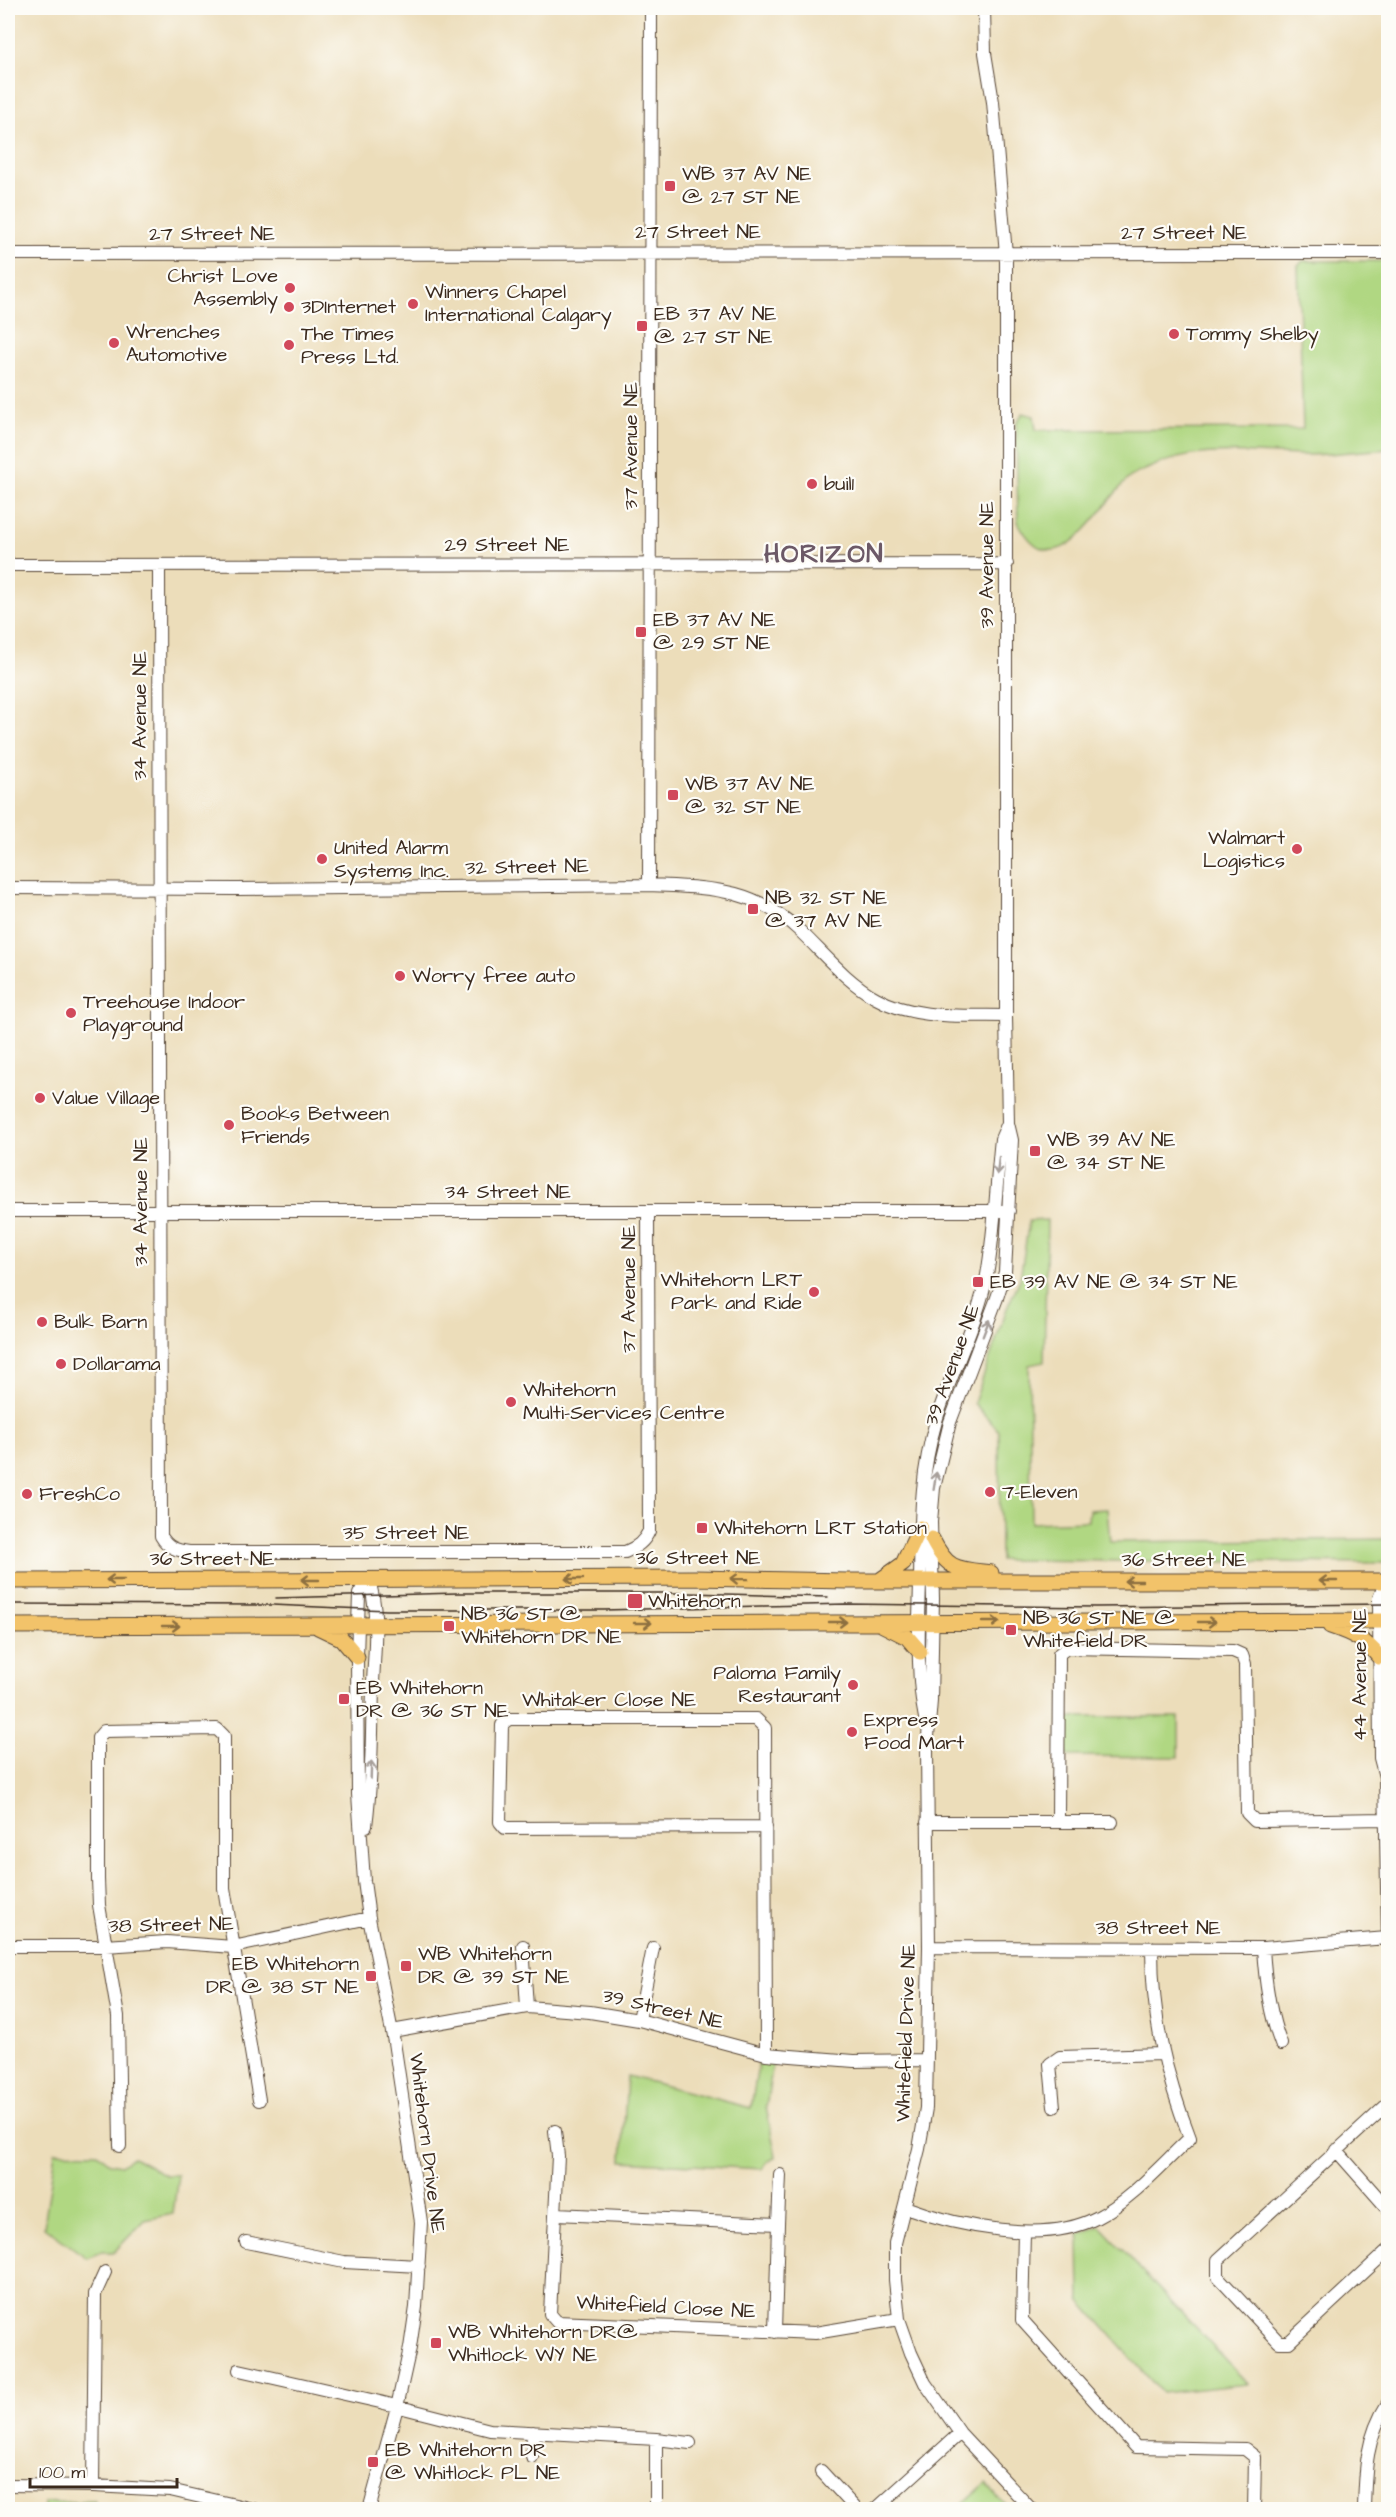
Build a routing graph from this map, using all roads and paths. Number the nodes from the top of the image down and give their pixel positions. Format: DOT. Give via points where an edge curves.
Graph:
graph roads {
  1 [pos="651,8"];
  2 [pos="984,8"];
  3 [pos="651,252"];
  4 [pos="1389,253"];
  5 [pos="8,254"];
  6 [pos="1006,254"];
  7 [pos="1007,564"];
  8 [pos="8,565"];
  9 [pos="159,565"];
  10 [pos="650,565"];
  11 [pos="650,885"];
  12 [pos="8,888"];
  13 [pos="159,888"];
  14 [pos="1006,1016"];
  15 [pos="1008,1123"];
  16 [pos="160,1210"];
  17 [pos="8,1211"];
  18 [pos="648,1211"];
  19 [pos="993,1211"];
  20 [pos="1010,1211"];
  21 [pos="920,1528"];
  22 [pos="932,1539"];
  23 [pos="640,1544"];
  24 [pos="170,1548"];
  25 [pos="368,1580"];
  26 [pos="8,1581"];
  27 [pos="879,1581"];
  28 [pos="926,1581"];
  29 [pos="1014,1581"];
  30 [pos="1388,1583"];
  31 [pos="1384,1621"];
  32 [pos="876,1622"];
  33 [pos="926,1622"];
  34 [pos="1316,1622"];
  35 [pos="358,1625"];
  36 [pos="374,1625"];
  37 [pos="8,1626"];
  38 [pos="315,1626"];
  39 [pos="920,1652"];
  40 [pos="357,1657"];
  41 [pos="1379,1657"];
  42 [pos="927,1725"];
  43 [pos="1387,1771"];
  44 [pos="1385,1819"];
  45 [pos="1058,1820"];
  46 [pos="927,1822"];
  47 [pos="1112,1822"];
  48 [pos="766,1827"];
  49 [pos="363,1850"];
  50 [pos="369,1918"];
  51 [pos="1388,1942"];
  52 [pos="8,1946"];
  53 [pos="105,1946"];
  54 [pos="523,1946"];
  55 [pos="232,1947"];
  56 [pos="929,1947"];
  57 [pos="653,1948"];
  58 [pos="1152,1948"];
  59 [pos="1263,1948"];
  60 [pos="527,2007"];
  61 [pos="639,2020"];
  62 [pos="392,2031"];
  63 [pos="1281,2044"];
  64 [pos="766,2054"];
  65 [pos="1162,2054"];
  66 [pos="926,2060"];
  67 [pos="259,2100"];
  68 [pos="1389,2104"];
  69 [pos="1054,2107"];
  70 [pos="555,2131"];
  71 [pos="120,2146"];
  72 [pos="1336,2150"];
  73 [pos="780,2175"];
  74 [pos="905,2206"];
  75 [pos="1389,2209"];
  76 [pos="556,2214"];
  77 [pos="778,2224"];
  78 [pos="1024,2232"];
  79 [pos="246,2242"];
  80 [pos="1389,2250"];
  81 [pos="419,2266"];
  82 [pos="105,2272"];
  83 [pos="899,2319"];
  84 [pos="775,2332"];
  85 [pos="239,2370"];
  86 [pos="1389,2403"];
  87 [pos="397,2407"];
  88 [pos="533,2432"];
  89 [pos="960,2433"];
  90 [pos="656,2439"];
  91 [pos="690,2443"];
  92 [pos="532,2457"];
  93 [pos="821,2471"];
  94 [pos="8,2485"];
  95 [pos="93,2486"];
  96 [pos="257,2510"];
  97 [pos="369,2510"];
  98 [pos="656,2510"];
  99 [pos="857,2510"];
  100 [pos="875,2510"];
  101 [pos="1032,2510"];
  102 [pos="1254,2510"];
  103 [pos="1365,2510"];
  1 -- 3 [label="street, 37 Avenue NE"];
  2 -- 6 [label="street, 39 Avenue NE" via="985,53"];
  3 -- 5 [label="street, 27 Street NE"];
  3 -- 6 [label="street, 27 Street NE"];
  3 -- 10 [label="street, 37 Avenue NE"];
  4 -- 6 [label="street, 27 Street NE"];
  6 -- 7 [label="street, 39 Avenue NE"];
  7 -- 10 [label="street, 29 Street NE"];
  7 -- 14 [label="street, 39 Avenue NE"];
  8 -- 9 [label="street, 29 Street NE"];
  9 -- 10 [label="street, 29 Street NE"];
  9 -- 13 [label="street, 34 Avenue NE"];
  10 -- 11 [label="street, 37 Avenue NE"];
  11 -- 13 [label="street, 32 Street NE"];
  11 -- 14 [label="street, 32 Street NE" via="722,890 767,905 852,982 896,1006 916,1012"];
  12 -- 13 [label="street, 32 Street NE"];
  13 -- 16 [label="street, 34 Avenue NE"];
  14 -- 15 [label="street, 39 Avenue NE"];
  15 -- 19 [label="street, 39 Avenue NE, one-way" via="1001,1139"];
  15 -- 20 [label="street, 39 Avenue NE" via="1012,1140"];
  16 -- 17 [label="street, 34 Street NE"];
  16 -- 18 [label="street, 34 Street NE"];
  16 -- 24 [label="street, 34 Avenue NE" via="161,1536"];
  18 -- 19 [label="street, 34 Street NE"];
  18 -- 23 [label="street, 37 Avenue NE" via="649,1531"];
  19 -- 20 [label="street, 34 Street NE"];
  19 -- 21 [label="street, 39 Avenue NE" via="987,1275 925,1463"];
  22 -- 20 [label="street, 39 Avenue NE, one-way" via="939,1461 956,1402 1002,1281"];
  21 -- 27 [label="main road" via="903,1564"];
  21 -- 28 [label="street, 39 Avenue NE"];
  22 -- 28 [label="street, 39 Avenue NE"];
  22 -- 29 [label="main road" via="948,1564"];
  23 -- 24 [label="street, 35 Street NE" via="625,1552 189,1552"];
  25 -- 26 [label="main road, 36 Street NE, one-way"];
  27 -- 25 [label="main road, 36 Street NE, one-way"];
  25 -- 35 [label="street, Whitehorn Drive NE" via="359,1594"];
  25 -- 36 [label="street, Whitehorn Drive NE" via="374,1593"];
  27 -- 28 [label="main road, 36 Street NE"];
  28 -- 29 [label="main road, 36 Street NE"];
  28 -- 33 [label="street, 39 Avenue NE"];
  30 -- 29 [label="main road, 36 Street NE, one-way"];
  30 -- 31 [label="street, 44 Avenue NE" via="1379,1598"];
  31 -- 34 [label="main road"];
  31 -- 41 [label="street, 44 Avenue NE"];
  32 -- 33 [label="main road"];
  36 -- 32 [label="main road, one-way"];
  32 -- 39 [label="main road" via="907,1637"];
  33 -- 34 [label="main road, one-way"];
  33 -- 39 [label="street, Whitefield Drive NE"];
  33 -- 42 [label="street, Whitefield Drive NE" via="931,1701"];
  34 -- 41 [label="main road" via="1354,1634"];
  35 -- 36 [label="main road"];
  35 -- 38 [label="main road"];
  35 -- 40 [label="street, Whitehorn Drive NE"];
  49 -- 36 [label="street, Whitehorn Drive NE, one-way" via="370,1794"];
  37 -- 38 [label="main road, one-way"];
  38 -- 40 [label="main road" via="341,1638"];
  39 -- 42 [label="street, Whitefield Drive NE"];
  40 -- 49 [label="street, Whitehorn Drive NE" via="358,1794"];
  41 -- 43 [label="street, 44 Avenue NE" via="1380,1758"];
  42 -- 46 [label="street, Whitefield Drive NE"];
  43 -- 44 [label="street, 44 Avenue NE"];
  44 -- 45 [label="street" via="1256,1821 1247,1813 1245,1664 1242,1655 1233,1650 1067,1648 1059,1653"];
  44 -- 51 [label="street, 44 Avenue NE"];
  45 -- 46 [label="street"];
  45 -- 47 [label="street"];
  46 -- 56 [label="street, Whitefield Drive NE"];
  48 -- 48 [label="street, Whitaker Close NE" via="765,1728 756,1719 510,1719 502,1725 500,1822 505,1828"];
  48 -- 64 [label="street, Whitaker Close NE"];
  49 -- 50 [label="street, Whitehorn Drive NE"];
  50 -- 55 [label="street, 38 Street NE"];
  50 -- 62 [label="street, Whitehorn Drive NE"];
  51 -- 59 [label="street, 38 Street NE"];
  52 -- 53 [label="street, 38 Street NE"];
  53 -- 55 [label="street, 38 Street NE" via="167,1942"];
  53 -- 55 [label="street" via="98,1879 98,1738 104,1731 217,1729 224,1736 224,1888"];
  53 -- 71 [label="street" via="118,2016"];
  54 -- 60 [label="street"];
  55 -- 67 [label="street"];
  56 -- 58 [label="street, 38 Street NE"];
  56 -- 66 [label="street, Whitefield Drive NE"];
  57 -- 61 [label="street"];
  58 -- 59 [label="street, 38 Street NE"];
  58 -- 65 [label="street" via="1152,1991"];
  59 -- 63 [label="street" via="1272,2020"];
  60 -- 61 [label="street, 39 Street NE"];
  60 -- 62 [label="street, 39 Street NE"];
  61 -- 64 [label="street, 39 Street NE"];
  62 -- 81 [label="street, Whitehorn Drive NE" via="421,2222"];
  64 -- 66 [label="street, 39 Street NE" via="854,2061"];
  65 -- 69 [label="street" via="1060,2057 1050,2064"];
  65 -- 78 [label="street" via="1190,2138 1120,2203 1096,2219 1068,2229"];
  66 -- 74 [label="street, Whitefield Drive NE" via="926,2108"];
  68 -- 72 [label="street"];
  70 -- 76 [label="street, Whitefield Close NE"];
  72 -- 75 [label="street"];
  72 -- 80 [label="street" via="1218,2260 1218,2277 1279,2342 1289,2342"];
  73 -- 77 [label="street, Whitefield Close NE"];
  74 -- 78 [label="street" via="969,2224"];
  74 -- 83 [label="street, Whitefield Drive NE" via="895,2243"];
  76 -- 77 [label="street"];
  76 -- 84 [label="street, Whitefield Close NE" via="550,2314 557,2322"];
  77 -- 84 [label="street, Whitefield Close NE"];
  78 -- 102 [label="street" via="1022,2320 1136,2447 1245,2449 1255,2457"];
  79 -- 81 [label="street" via="345,2262"];
  81 -- 87 [label="street, Whitehorn Drive NE" via="412,2338"];
  82 -- 95 [label="street" via="95,2294"];
  83 -- 84 [label="street, Whitefield Close NE" via="815,2333"];
  83 -- 89 [label="street, Whitefield Drive NE" via="925,2383"];
  85 -- 87 [label="street"];
  86 -- 103 [label="street" via="1370,2441"];
  87 -- 88 [label="street" via="490,2430"];
  87 -- 97 [label="street, Whitehorn Drive NE"];
  88 -- 90 [label="street"];
  88 -- 92 [label="street"];
  89 -- 100 [label="street"];
  89 -- 101 [label="street, Whitefield Drive NE"];
  90 -- 91 [label="street"];
  90 -- 98 [label="street"];
  93 -- 99 [label="street"];
  94 -- 95 [label="street"];
  95 -- 96 [label="street" via="170,2490"];
}
